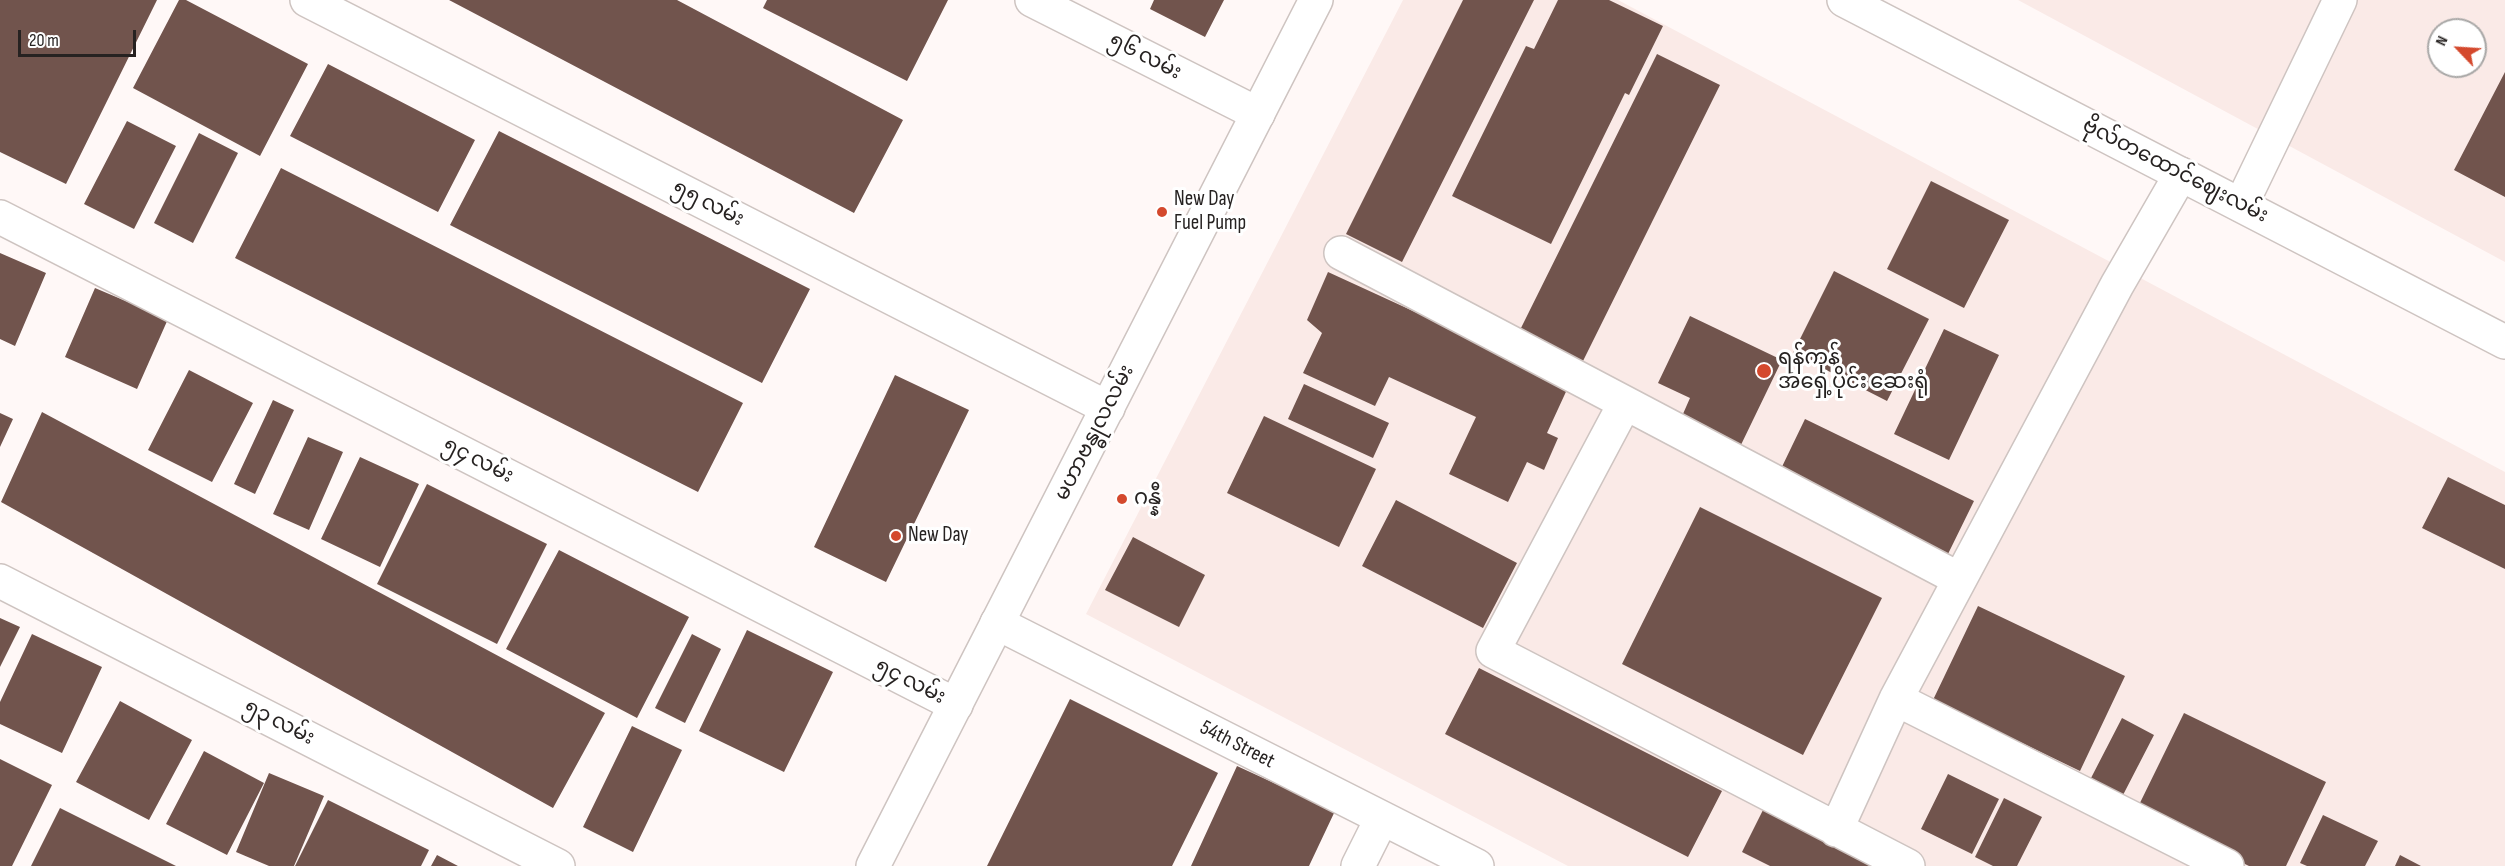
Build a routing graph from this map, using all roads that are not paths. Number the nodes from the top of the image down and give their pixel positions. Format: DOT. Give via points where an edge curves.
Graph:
graph roads {
  1 [pos="308,0"];
  2 [pos="1032,0"];
  3 [pos="1316,0"];
  4 [pos="1844,0"];
  5 [pos="2340,0"];
  6 [pos="1258,114"];
  7 [pos="2181,174"];
  8 [pos="2241,205"];
  9 [pos="0,217"];
  10 [pos="1341,253"];
  11 [pos="2505,342"];
  12 [pos="1625,403"];
  13 [pos="1108,408"];
  14 [pos="1959,579"];
  15 [pos="0,581"];
  16 [pos="997,623"];
  17 [pos="1896,699"];
  18 [pos="956,705"];
  19 [pos="1382,818"];
  20 [pos="1836,830"];
  21 [pos="558,866"];
  22 [pos="873,866"];
  23 [pos="1358,866"];
  24 [pos="1477,866"];
  25 [pos="1908,866"];
  26 [pos="2227,866"];
  1 -- 13 [label="street, ၅၅ လမ်း"];
  2 -- 6 [label="street, ၅၆ လမ်း"];
  3 -- 6 [label="street, မဟာဗန္ဓုလလမ်း"];
  4 -- 7 [label="street, ဗိုလ်တထောင်ဈေးလမ်း"];
  5 -- 8 [label="street"];
  6 -- 13 [label="street, မဟာဗန္ဓုလလမ်း"];
  7 -- 8 [label="street, ဗိုလ်တထောင်ဈေးလမ်း"];
  7 -- 14 [label="street"];
  8 -- 11 [label="street, ဗိုလ်တထောင်ဈေးလမ်း"];
  9 -- 18 [label="street, ၅၄ လမ်း"];
  10 -- 12 [label="street"];
  12 -- 14 [label="street"];
  12 -- 20 [label="street" via="1493,651"];
  13 -- 16 [label="street, မဟာဗန္ဓုလလမ်း"];
  14 -- 17 [label="street"];
  15 -- 21 [label="street, ၅၃ လမ်း"];
  16 -- 18 [label="street, မဟာဗန္ဓုလလမ်း"];
  16 -- 19 [label="street, 54th Street"];
  17 -- 20 [label="street"];
  17 -- 26 [label="street"];
  18 -- 22 [label="street, မဟာဗန္ဓုလလမ်း"];
  19 -- 23 [label="street"];
  19 -- 24 [label="street, 54th Street"];
  20 -- 25 [label="street"];
}
